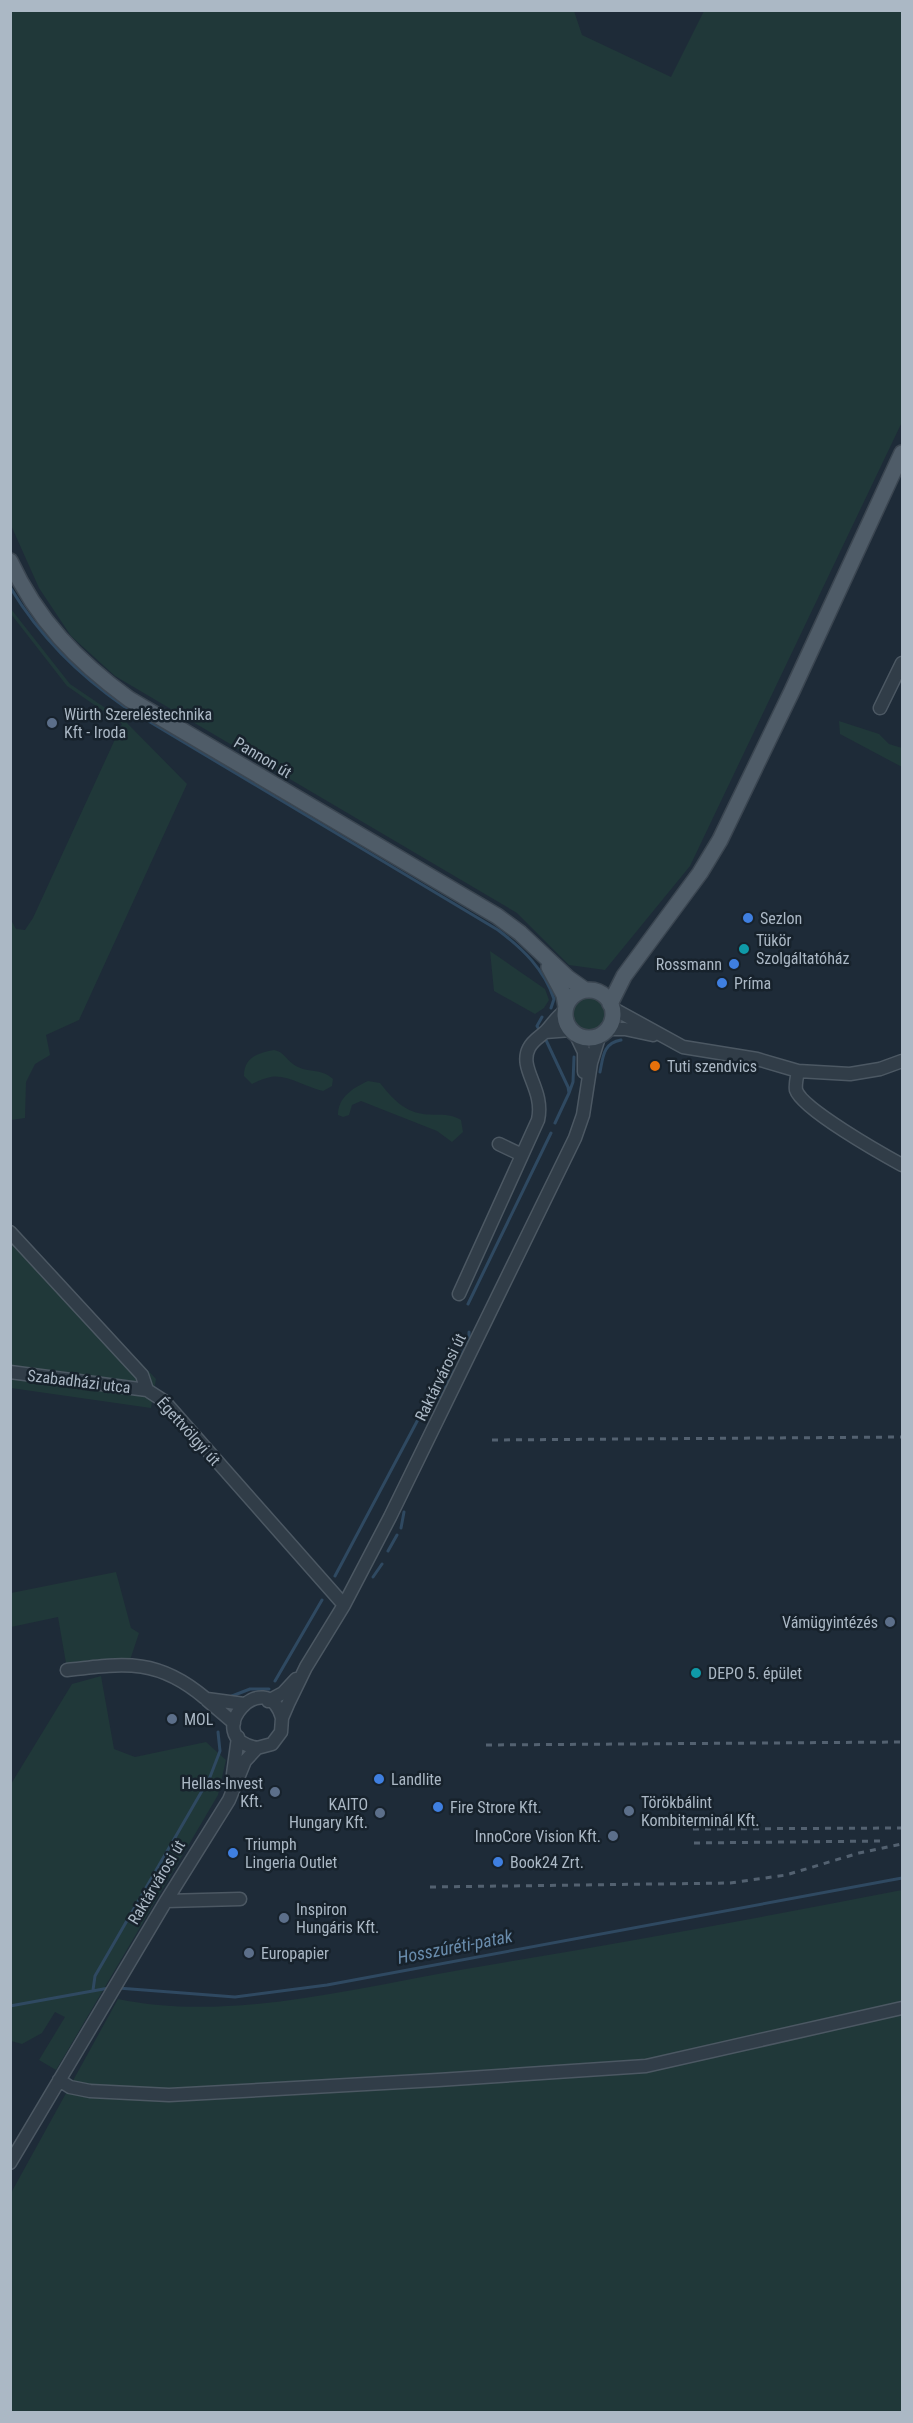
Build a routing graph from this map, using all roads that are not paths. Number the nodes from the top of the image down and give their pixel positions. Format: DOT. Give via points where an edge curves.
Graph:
graph roads {
  1 [pos="903,453"];
  2 [pos="10,561"];
  3 [pos="903,663"];
  4 [pos="880,708"];
  5 [pos="663,921"];
  6 [pos="534,945"];
  7 [pos="589,990"];
  8 [pos="611,1006"];
  9 [pos="566,1009"];
  10 [pos="545,1032"];
  11 [pos="573,1032"];
  12 [pos="603,1032"];
  13 [pos="659,1035"];
  14 [pos="903,1061"];
  15 [pos="798,1071"];
  16 [pos="586,1094"];
  17 [pos="499,1144"];
  18 [pos="522,1155"];
  19 [pos="903,1165"];
  20 [pos="10,1232"];
  21 [pos="459,1294"];
  22 [pos="10,1372"];
  23 [pos="147,1390"];
  24 [pos="344,1605"];
  25 [pos="306,1667"];
  26 [pos="68,1670"];
  27 [pos="205,1698"];
  28 [pos="268,1701"];
  29 [pos="244,1704"];
  30 [pos="282,1718"];
  31 [pos="234,1723"];
  32 [pos="238,1737"];
  33 [pos="257,1748"];
  34 [pos="222,1809"];
  35 [pos="240,1899"];
  36 [pos="166,1901"];
  37 [pos="903,2008"];
  38 [pos="59,2080"];
  39 [pos="10,2163"];
  1 -- 5 [label="main road" via="720,840"];
  2 -- 6 [label="main road, Pannon út" via="39,611 65,646 93,673 129,699 497,916"];
  3 -- 4 [label="street"];
  5 -- 7 [label="main road" via="616,972"];
  5 -- 8 [label="main road, Raktárvárosi út" via="619,983"];
  6 -- 7 [label="main road, Pannon út" via="568,978"];
  6 -- 9 [label="main road, Pannon út" via="557,980"];
  7 -- 8 [label="main road" via="604,995"];
  7 -- 9 [label="main road" via="573,996"];
  8 -- 12 [label="main road, Raktárvárosi út" via="612,1019"];
  8 -- 13 [label="street"];
  9 -- 10 [label="street"];
  9 -- 11 [label="main road, Raktárvárosi út" via="566,1021"];
  10 -- 11 [label="street"];
  10 -- 18 [label="street" via="536,1038 526,1055 540,1104 538,1120"];
  11 -- 12 [label="main road" via="590,1037"];
  11 -- 16 [label="street, Raktárvárosi út" via="584,1052"];
  12 -- 13 [label="street" via="625,1029"];
  12 -- 16 [label="street, Raktárvárosi út" via="591,1063"];
  13 -- 15 [label="street" via="683,1047 757,1059"];
  14 -- 15 [label="street" via="850,1074"];
  15 -- 19 [label="street" via="796,1089 802,1098 831,1122"];
  16 -- 24 [label="street, Raktárvárosi út" via="566,1159"];
  17 -- 18 [label="street"];
  18 -- 21 [label="street"];
  20 -- 23 [label="street, Égettvölgyi út" via="142,1375"];
  22 -- 23 [label="street, Szabadházi utca"];
  23 -- 24 [label="street, Égettvölgyi út" via="164,1401"];
  24 -- 25 [label="street, Raktárvárosi út"];
  25 -- 28 [label="street, Raktárvárosi út" via="287,1689"];
  25 -- 30 [label="street, Raktárvárosi út"];
  26 -- 27 [label="street" via="120,1664 142,1666 183,1680"];
  28 -- 29 [label="street, Raktárvárosi út" via="258,1699"];
  28 -- 30 [label="street"];
  29 -- 31 [label="street"];
  29 -- 31 [label="street, Raktárvárosi út" via="207,1700"];
  30 -- 33 [label="street, Raktárvárosi út" via="276,1740"];
  31 -- 32 [label="street, Raktárvárosi út"];
  32 -- 33 [label="street"];
  32 -- 34 [label="street, Raktárvárosi út" via="237,1759"];
  33 -- 34 [label="street, Raktárvárosi út" via="245,1761"];
  34 -- 36 [label="street, Raktárvárosi út"];
  35 -- 36 [label="street"];
  36 -- 38 [label="street, Raktárvárosi út"];
  37 -- 38 [label="street" via="636,2066 169,2095 90,2091 70,2088"];
  38 -- 39 [label="street, Raktárvárosi út"];
}
